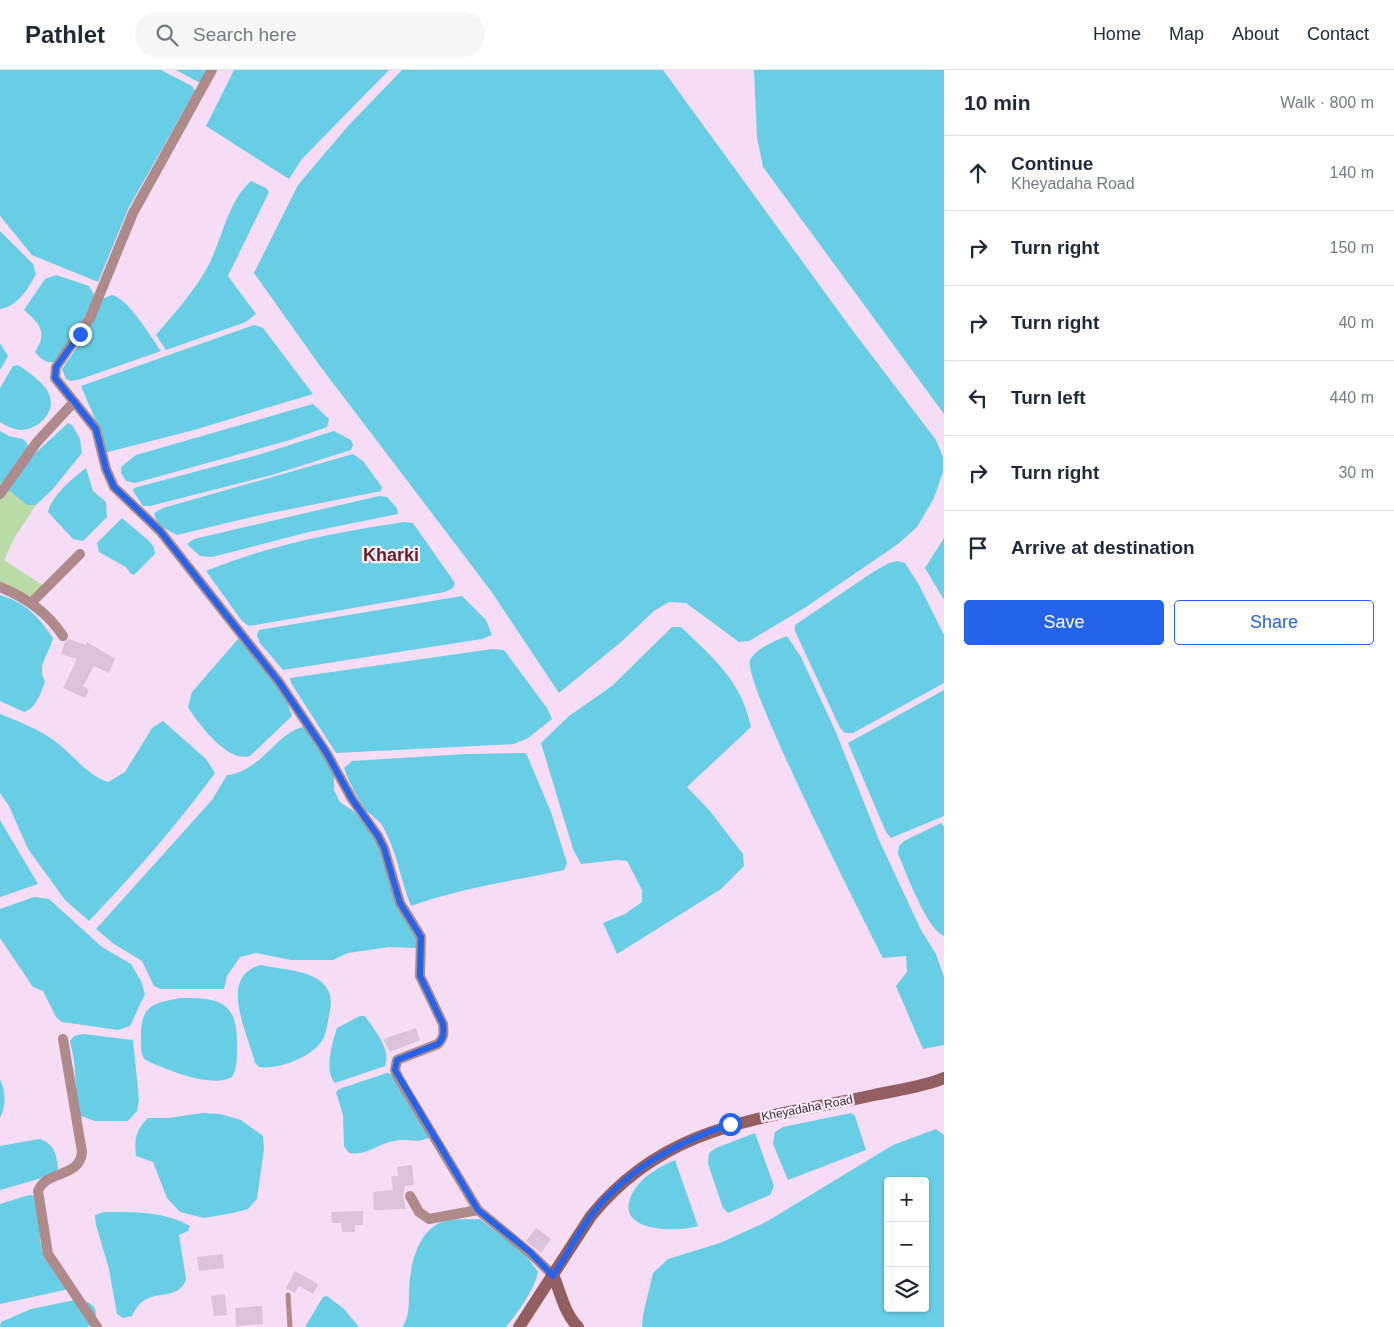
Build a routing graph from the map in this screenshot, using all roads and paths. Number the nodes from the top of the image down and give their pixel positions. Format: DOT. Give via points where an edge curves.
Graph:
graph roads {
  1 [pos="212,70"];
  2 [pos="74,402"];
  3 [pos="0,494"];
  4 [pos="80,554"];
  5 [pos="0,586"];
  6 [pos="31,603"];
  7 [pos="63,636"];
  8 [pos="63,1039"];
  9 [pos="944,1078"];
  10 [pos="410,1196"];
  11 [pos="478,1210"];
  12 [pos="553,1276"];
  13 [pos="288,1295"];
  14 [pos="97,1327"];
  15 [pos="290,1327"];
  16 [pos="519,1327"];
  17 [pos="578,1327"];
  1 -- 2 [label="street" via="133,213 90,318 54,371 55,378"];
  2 -- 3 [label="street" via="37,442"];
  2 -- 11 [label="street" via="96,429 114,487 160,531 279,682 384,848 400,903 421,937 420,976 444,1032 438,1044 397,1060 395,1070"];
  4 -- 6 [label="street"];
  5 -- 6 [label="street"];
  6 -- 7 [label="street" via="55,623"];
  8 -- 14 [label="street" via="82,1160 75,1168 40,1184 38,1191 48,1254"];
  9 -- 12 [label="main road, Kheyadaha Road" via="730,1124 660,1155 605,1199"];
  10 -- 11 [label="street" via="429,1219"];
  11 -- 12 [label="street" via="530,1252"];
  12 -- 16 [label="main road, Kheyadaha Road"];
  12 -- 17 [label="main road" via="565,1308"];
  13 -- 15 [label="lane"];
}
